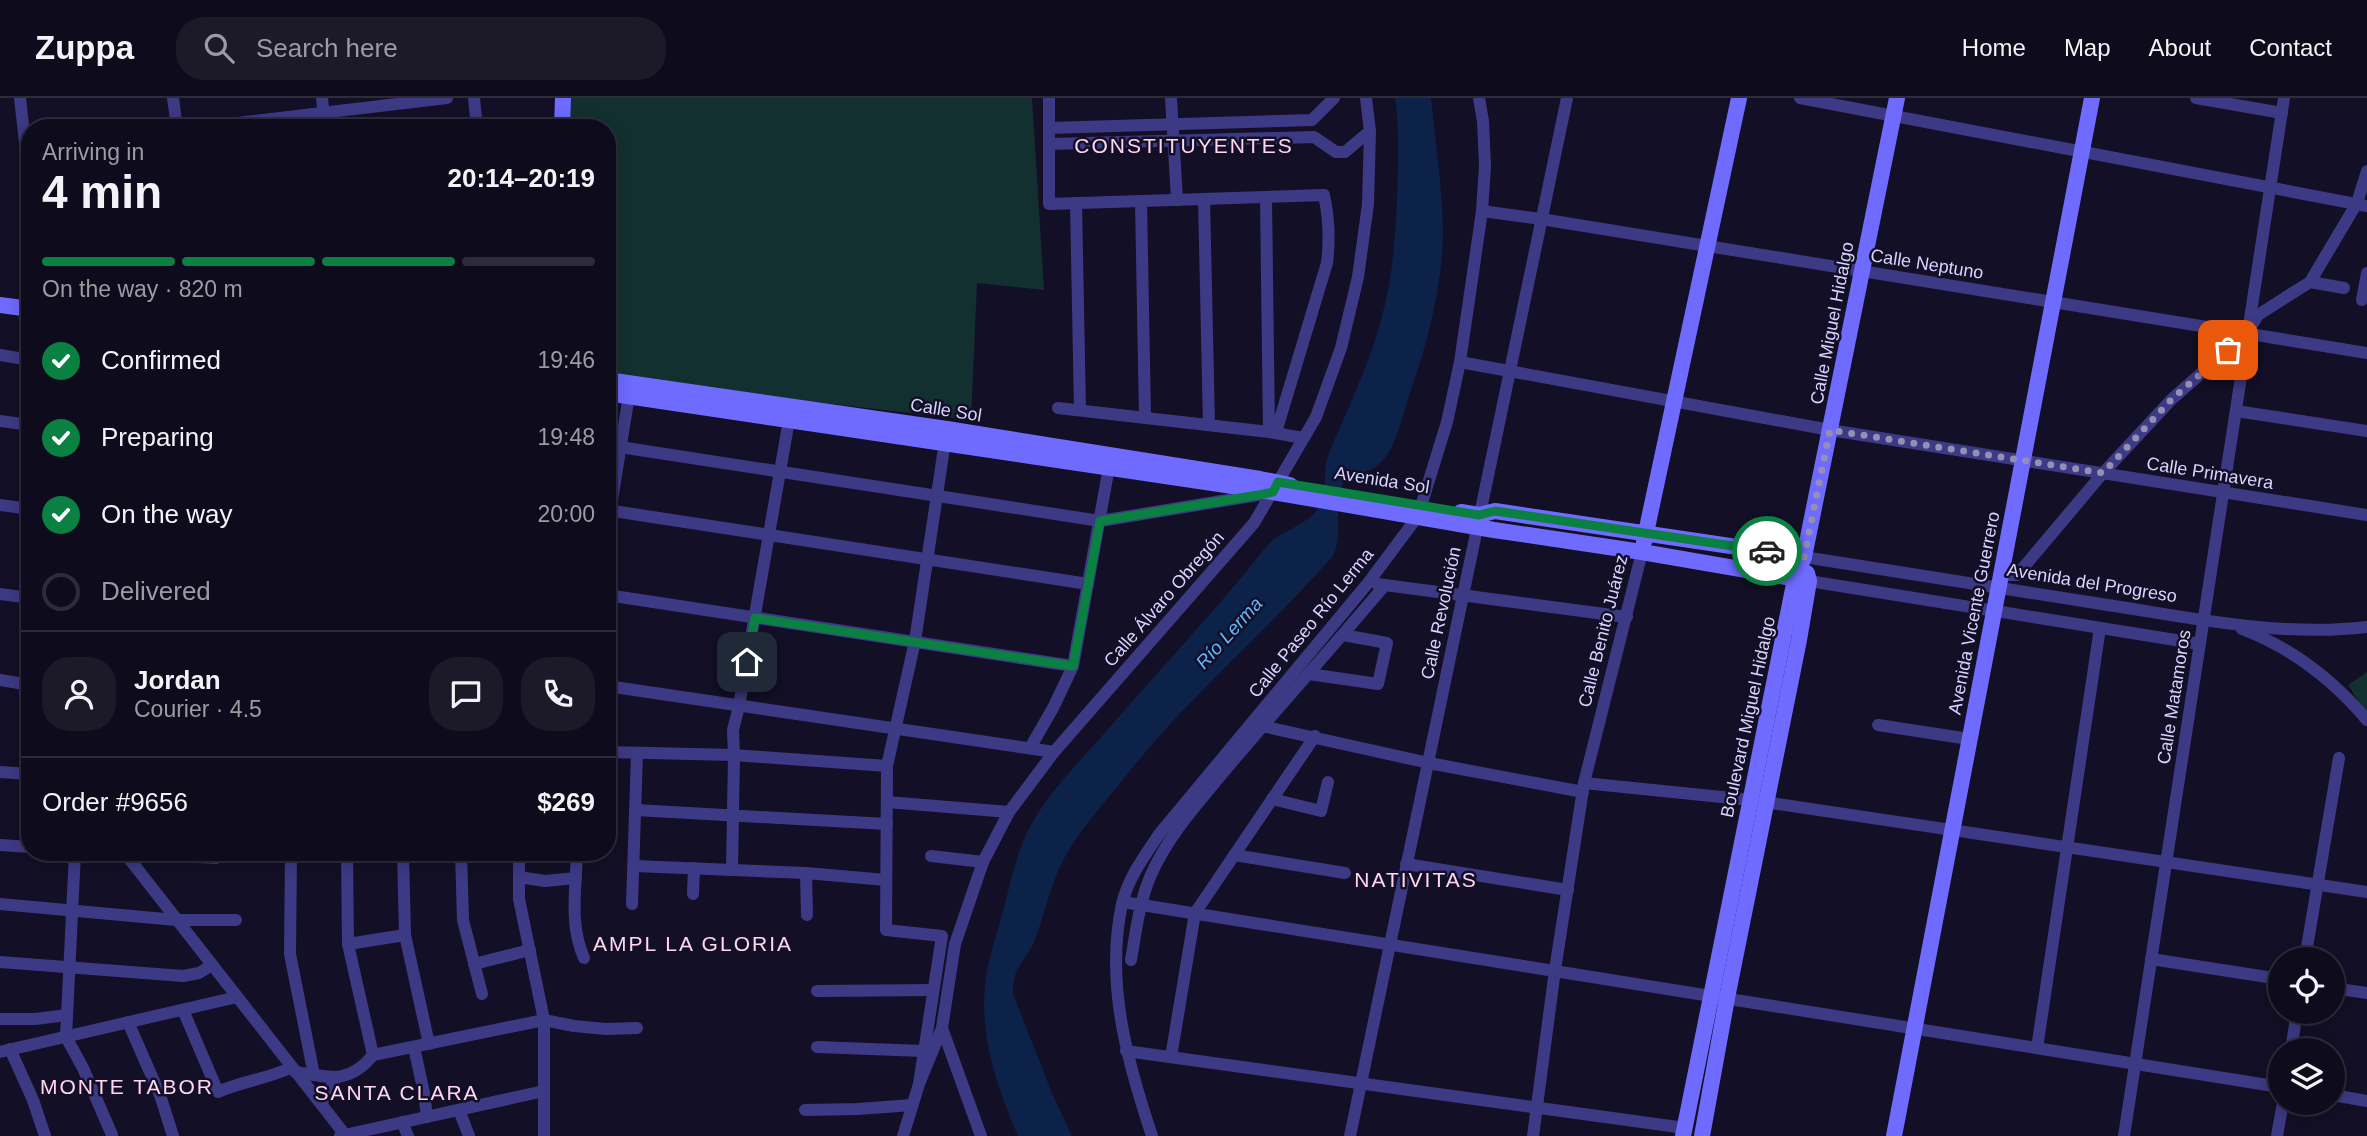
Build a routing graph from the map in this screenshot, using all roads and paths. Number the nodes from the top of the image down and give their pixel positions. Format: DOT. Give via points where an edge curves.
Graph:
graph roads {
  1 [pos="20,98"];
  2 [pos="173,98"];
  3 [pos="322,98"];
  4 [pos="447,98"];
  5 [pos="474,98"];
  6 [pos="563,98"];
  7 [pos="1049,98"];
  8 [pos="1171,98"];
  9 [pos="1334,98"];
  10 [pos="1366,98"];
  11 [pos="1479,98"];
  12 [pos="1567,98"];
  13 [pos="1739,98"];
  14 [pos="1800,98"];
  15 [pos="1897,98"];
  16 [pos="2092,98"];
  17 [pos="2196,98"];
  18 [pos="2284,98"];
  19 [pos="324,113"];
  20 [pos="2282,113"];
  21 [pos="1894,116"];
  22 [pos="23,119"];
  23 [pos="176,119"];
  24 [pos="272,119"];
  25 [pos="324,119"];
  26 [pos="476,119"];
  27 [pos="562,119"];
  28 [pos="1312,120"];
  29 [pos="1172,124"];
  30 [pos="1049,128"];
  31 [pos="1370,131"];
  32 [pos="1314,137"];
  33 [pos="1173,141"];
  34 [pos="1049,144"];
  35 [pos="2082,151"];
  36 [pos="2367,171"];
  37 [pos="2270,187"];
  38 [pos="1266,197"];
  39 [pos="1204,199"];
  40 [pos="1177,200"];
  41 [pos="1141,201"];
  42 [pos="1076,203"];
  43 [pos="2362,205"];
  44 [pos="1482,211"];
  45 [pos="1541,219"];
  46 [pos="1707,246"];
  47 [pos="1862,271"];
  48 [pos="2367,273"];
  49 [pos="2310,282"];
  50 [pos="2344,288"];
  51 [pos="0,294"];
  52 [pos="21,297"];
  53 [pos="2362,300"];
  54 [pos="2053,302"];
  55 [pos="0,305"];
  56 [pos="21,308"];
  57 [pos="2246,334"];
  58 [pos="2367,353"];
  59 [pos="0,355"];
  60 [pos="21,358"];
  61 [pos="1460,362"];
  62 [pos="1509,371"];
  63 [pos="616,384"];
  64 [pos="630,390"];
  65 [pos="616,392"];
  66 [pos="1674,402"];
  67 [pos="1058,408"];
  68 [pos="1080,410"];
  69 [pos="2236,411"];
  70 [pos="1145,417"];
  71 [pos="789,420"];
  72 [pos="0,421"];
  73 [pos="21,424"];
  74 [pos="1209,425"];
  75 [pos="1830,430"];
  76 [pos="2367,430"];
  77 [pos="1273,432"];
  78 [pos="946,436"];
  79 [pos="1303,438"];
  80 [pos="616,446"];
  81 [pos="621,447"];
  82 [pos="2023,461"];
  83 [pos="1109,467"];
  84 [pos="780,470"];
  85 [pos="616,473"];
  86 [pos="2103,473"];
  87 [pos="1282,488"];
  88 [pos="2223,492"];
  89 [pos="937,494"];
  90 [pos="0,505"];
  91 [pos="21,508"];
  92 [pos="616,511"];
  93 [pos="1420,511"];
  94 [pos="2367,515"];
  95 [pos="1478,520"];
  96 [pos="1100,521"];
  97 [pos="1646,532"];
  98 [pos="769,534"];
  99 [pos="1642,552"];
  100 [pos="1804,557"];
  101 [pos="927,559"];
  102 [pos="1802,580"];
  103 [pos="2000,581"];
  104 [pos="1088,584"];
  105 [pos="0,594"];
  106 [pos="616,596"];
  107 [pos="1462,596"];
  108 [pos="21,597"];
  109 [pos="1994,611"];
  110 [pos="1627,617"];
  111 [pos="755,618"];
  112 [pos="2203,620"];
  113 [pos="2225,622"];
  114 [pos="2367,627"];
  115 [pos="2100,628"];
  116 [pos="1343,635"];
  117 [pos="915,641"];
  118 [pos="2200,644"];
  119 [pos="1073,666"];
  120 [pos="1310,674"];
  121 [pos="0,680"];
  122 [pos="21,684"];
  123 [pos="616,687"];
  124 [pos="739,706"];
  125 [pos="2367,720"];
  126 [pos="1262,726"];
  127 [pos="1878,726"];
  128 [pos="895,729"];
  129 [pos="1315,736"];
  130 [pos="1969,738"];
  131 [pos="1030,748"];
  132 [pos="1054,751"];
  133 [pos="616,752"];
  134 [pos="637,753"];
  135 [pos="734,755"];
  136 [pos="2339,758"];
  137 [pos="1429,762"];
  138 [pos="887,766"];
  139 [pos="0,772"];
  140 [pos="21,773"];
  141 [pos="1328,782"];
  142 [pos="1584,788"];
  143 [pos="1272,799"];
  144 [pos="1758,801"];
  145 [pos="887,802"];
  146 [pos="636,810"];
  147 [pos="1009,812"];
  148 [pos="733,816"];
  149 [pos="887,824"];
  150 [pos="1952,830"];
  151 [pos="0,845"];
  152 [pos="21,846"];
  153 [pos="2068,847"];
  154 [pos="1234,855"];
  155 [pos="931,856"];
  156 [pos="75,861"];
  157 [pos="130,861"];
  158 [pos="291,861"];
  159 [pos="347,861"];
  160 [pos="403,861"];
  161 [pos="461,861"];
  162 [pos="519,861"];
  163 [pos="577,861"];
  164 [pos="983,862"];
  165 [pos="2166,862"];
  166 [pos="1406,864"];
  167 [pos="634,866"];
  168 [pos="694,868"];
  169 [pos="732,870"];
  170 [pos="806,873"];
  171 [pos="1345,873"];
  172 [pos="519,877"];
  173 [pos="576,878"];
  174 [pos="886,880"];
  175 [pos="2317,885"];
  176 [pos="1568,890"];
  177 [pos="2367,892"];
  178 [pos="693,894"];
  179 [pos="1122,902"];
  180 [pos="0,904"];
  181 [pos="632,904"];
  182 [pos="1140,905"];
  183 [pos="72,910"];
  184 [pos="1195,913"];
  185 [pos="807,915"];
  186 [pos="176,919"];
  187 [pos="236,920"];
  188 [pos="405,935"];
  189 [pos="348,944"];
  190 [pos="1389,944"];
  191 [pos="2307,947"];
  192 [pos="530,950"];
  193 [pos="584,958"];
  194 [pos="2151,959"];
  195 [pos="1131,960"];
  196 [pos="0,962"];
  197 [pos="474,964"];
  198 [pos="212,965"];
  199 [pos="69,967"];
  200 [pos="1555,970"];
  201 [pos="2268,977"];
  202 [pos="933,990"];
  203 [pos="2345,990"];
  204 [pos="817,991"];
  205 [pos="2367,993"];
  206 [pos="482,994"];
  207 [pos="1710,995"];
  208 [pos="237,998"];
  209 [pos="1727,998"];
  210 [pos="183,1010"];
  211 [pos="68,1015"];
  212 [pos="0,1019"];
  213 [pos="544,1020"];
  214 [pos="128,1022"];
  215 [pos="637,1028"];
  216 [pos="942,1028"];
  217 [pos="1915,1028"];
  218 [pos="66,1037"];
  219 [pos="429,1044"];
  220 [pos="308,1045"];
  221 [pos="414,1047"];
  222 [pos="817,1047"];
  223 [pos="2037,1048"];
  224 [pos="5,1050"];
  225 [pos="923,1051"];
  226 [pos="1126,1051"];
  227 [pos="373,1055"];
  228 [pos="1171,1057"];
  229 [pos="2135,1063"];
  230 [pos="291,1066"];
  231 [pos="314,1075"];
  232 [pos="336,1078"];
  233 [pos="1361,1082"];
  234 [pos="919,1084"];
  235 [pos="2268,1085"];
  236 [pos="544,1091"];
  237 [pos="2345,1098"];
  238 [pos="2367,1101"];
  239 [pos="321,1104"];
  240 [pos="912,1105"];
  241 [pos="1538,1107"];
  242 [pos="459,1110"];
  243 [pos="805,1110"];
  244 [pos="2281,1115"];
  245 [pos="427,1117"];
  246 [pos="402,1122"];
  247 [pos="1684,1132"];
  248 [pos="112,1135"];
  249 [pos="46,1136"];
  250 [pos="173,1136"];
  251 [pos="344,1136"];
  252 [pos="408,1136"];
  253 [pos="469,1136"];
  254 [pos="544,1136"];
  255 [pos="903,1136"];
  256 [pos="981,1136"];
  257 [pos="1152,1136"];
  258 [pos="1350,1136"];
  259 [pos="1533,1136"];
  260 [pos="1702,1136"];
  261 [pos="1894,1136"];
  262 [pos="2124,1136"];
  263 [pos="2277,1136"];
  1 -- 22 [label="street"];
  2 -- 23 [label="street"];
  3 -- 19 [label="street"];
  4 -- 19 [label="street"];
  5 -- 26 [label="street"];
  6 -- 27 [label="street"];
  7 -- 30 [label="street"];
  8 -- 29 [label="street"];
  9 -- 28 [label="street"];
  10 -- 31 [label="street, Calle Álvaro Obregón"];
  11 -- 44 [label="street, Calle Paseo Río Lerma" via="1485,166"];
  12 -- 45 [label="street, Calle Revolución"];
  13 -- 46 [label="street, Calle Benito Juárez"];
  14 -- 21 [label="street"];
  15 -- 21 [label="street, Calle Miguel Hidalgo"];
  16 -- 35 [label="street, Avenida Vicente Guerrero"];
  17 -- 20 [label="street"];
  18 -- 20 [label="street, Calle Matamoros"];
  19 -- 24 [label="street"];
  19 -- 25 [label="street"];
  20 -- 37 [label="street, Calle Matamoros"];
  21 -- 35 [label="street"];
  21 -- 47 [label="street, Calle Miguel Hidalgo"];
  28 -- 29 [label="street"];
  28 -- 32 [label="street"];
  29 -- 30 [label="street"];
  29 -- 33 [label="street"];
  30 -- 34 [label="street"];
  31 -- 32 [label="street" via="1345,152 1336,152"];
  31 -- 79 [label="street, Calle Álvaro Obregón" via="1358,277 1340,348 1316,417"];
  32 -- 33 [label="street"];
  33 -- 34 [label="street"];
  33 -- 40 [label="street"];
  34 -- 42 [label="street" via="1049,204"];
  35 -- 37 [label="street"];
  35 -- 54 [label="street, Avenida Vicente Guerrero"];
  36 -- 43 [label="street"];
  37 -- 43 [label="street"];
  37 -- 57 [label="street, Calle Matamoros"];
  38 -- 39 [label="street"];
  38 -- 77 [label="street"];
  38 -- 77 [label="street" via="1324,195 1329,240 1327,263"];
  39 -- 40 [label="street"];
  39 -- 74 [label="street"];
  40 -- 41 [label="street"];
  41 -- 42 [label="street"];
  41 -- 70 [label="street"];
  42 -- 68 [label="street"];
  43 -- 49 [label="street"];
  44 -- 45 [label="street, Calle Neptuno"];
  44 -- 61 [label="street, Calle Paseo Río Lerma"];
  45 -- 46 [label="street, Calle Neptuno"];
  45 -- 62 [label="street, Calle Revolución"];
  46 -- 47 [label="street, Calle Neptuno"];
  46 -- 66 [label="street, Calle Benito Juárez"];
  47 -- 54 [label="street, Calle Neptuno"];
  47 -- 75 [label="street, Calle Miguel Hidalgo"];
  48 -- 53 [label="street"];
  49 -- 50 [label="street"];
  49 -- 57 [label="street" via="2259,315"];
  51 -- 52 [label="street"];
  54 -- 57 [label="street, Calle Neptuno"];
  54 -- 82 [label="street, Avenida Vicente Guerrero"];
  55 -- 56 [label="street"];
  57 -- 58 [label="street, Calle Neptuno"];
  57 -- 69 [label="street, Calle Matamoros"];
  57 -- 86 [label="street" via="2172,399"];
  59 -- 60 [label="street"];
  61 -- 62 [label="street, Calle Primavera"];
  61 -- 93 [label="street, Calle Paseo Río Lerma"];
  62 -- 66 [label="street, Calle Primavera"];
  62 -- 95 [label="street, Calle Revolución"];
  63 -- 64 [label="street, Calle Sol"];
  64 -- 65 [label="street, Calle Sol"];
  64 -- 71 [label="street, Calle Sol"];
  64 -- 78 [label="street, Calle Sol"];
  64 -- 81 [label="street"];
  66 -- 75 [label="street, Calle Primavera"];
  66 -- 97 [label="street, Calle Benito Juárez"];
  67 -- 68 [label="street"];
  68 -- 70 [label="street"];
  69 -- 76 [label="street"];
  69 -- 88 [label="street, Calle Matamoros"];
  70 -- 74 [label="street"];
  71 -- 78 [label="street, Calle Sol"];
  71 -- 84 [label="street"];
  72 -- 73 [label="street"];
  74 -- 77 [label="street"];
  75 -- 82 [label="street, Calle Primavera"];
  75 -- 100 [label="street, Calle Miguel Hidalgo"];
  77 -- 79 [label="street"];
  78 -- 83 [label="street, Calle Sol"];
  78 -- 87 [label="street, Calle Sol"];
  78 -- 89 [label="street"];
  79 -- 87 [label="street, Calle Álvaro Obregón"];
  80 -- 81 [label="street"];
  81 -- 84 [label="street"];
  81 -- 85 [label="street"];
  82 -- 86 [label="street, Calle Primavera"];
  82 -- 103 [label="street, Avenida Vicente Guerrero"];
  83 -- 87 [label="street, Calle Sol"];
  83 -- 96 [label="street"];
  84 -- 89 [label="street"];
  84 -- 98 [label="street"];
  86 -- 88 [label="street, Calle Primavera"];
  86 -- 103 [label="street" via="2017,575"];
  87 -- 93 [label="street, Avenida Sol"];
  87 -- 96 [label="street"];
  87 -- 132 [label="street, Calle Álvaro Obregón"];
  88 -- 94 [label="street, Calle Primavera"];
  88 -- 112 [label="street, Calle Matamoros"];
  89 -- 96 [label="street"];
  89 -- 101 [label="street"];
  90 -- 91 [label="street"];
  92 -- 98 [label="street"];
  93 -- 95 [label="street, Avenida Sol"];
  93 -- 179 [label="street, Calle Paseo Río Lerma" via="1368,583 1160,833"];
  95 -- 97 [label="street, Avenida del Progreso" via="1495,511"];
  95 -- 99 [label="street" via="1494,530"];
  95 -- 107 [label="street, Calle Revolución"];
  96 -- 104 [label="street"];
  97 -- 99 [label="street, Calle Benito Juárez"];
  97 -- 100 [label="street, Avenida del Progreso"];
  98 -- 101 [label="street"];
  98 -- 111 [label="street"];
  99 -- 102 [label="street"];
  99 -- 110 [label="street, Calle Benito Juárez"];
  100 -- 102 [label="street, Boulevard Miguel Hidalgo"];
  100 -- 103 [label="street, Avenida del Progreso"];
  101 -- 104 [label="street"];
  101 -- 117 [label="street"];
  102 -- 109 [label="street"];
  102 -- 144 [label="street, Boulevard Miguel Hidalgo"];
  103 -- 109 [label="street, Avenida Vicente Guerrero"];
  103 -- 112 [label="street, Avenida del Progreso"];
  104 -- 119 [label="street"];
  105 -- 108 [label="street"];
  106 -- 111 [label="street"];
  107 -- 110 [label="street"];
  107 -- 116 [label="street" via="1381,584"];
  107 -- 137 [label="street, Calle Revolución"];
  109 -- 115 [label="street"];
  109 -- 130 [label="street, Avenida Vicente Guerrero"];
  110 -- 142 [label="street, Calle Benito Juárez"];
  111 -- 117 [label="street"];
  111 -- 124 [label="street"];
  112 -- 113 [label="street, Avenida del Progreso"];
  112 -- 118 [label="street, Calle Matamoros"];
  113 -- 114 [label="street, Avenida del Progreso" via="2271,628"];
  113 -- 125 [label="street" via="2292,653 2322,674"];
  115 -- 118 [label="street"];
  115 -- 153 [label="street"];
  116 -- 120 [label="street"];
  116 -- 120 [label="street" via="1387,643 1378,684"];
  117 -- 119 [label="street"];
  117 -- 128 [label="street"];
  118 -- 165 [label="street, Calle Matamoros"];
  119 -- 131 [label="street"];
  120 -- 126 [label="street"];
  121 -- 122 [label="street"];
  123 -- 124 [label="street"];
  124 -- 128 [label="street"];
  124 -- 135 [label="street" via="733,730"];
  126 -- 129 [label="street"];
  126 -- 182 [label="street" via="1167,845"];
  127 -- 130 [label="street"];
  128 -- 131 [label="street"];
  128 -- 138 [label="street"];
  129 -- 137 [label="street"];
  129 -- 143 [label="street"];
  130 -- 150 [label="street, Avenida Vicente Guerrero"];
  131 -- 132 [label="street"];
  132 -- 147 [label="street, Calle Álvaro Obregón"];
  133 -- 134 [label="street"];
  134 -- 135 [label="street"];
  134 -- 146 [label="street"];
  135 -- 138 [label="street"];
  135 -- 148 [label="street"];
  136 -- 175 [label="street"];
  137 -- 142 [label="street"];
  137 -- 166 [label="street, Calle Revolución"];
  138 -- 145 [label="street"];
  139 -- 140 [label="street"];
  141 -- 143 [label="street" via="1321,811"];
  142 -- 144 [label="street"];
  142 -- 176 [label="street, Calle Benito Juárez"];
  143 -- 154 [label="street"];
  144 -- 150 [label="street"];
  144 -- 207 [label="street, Boulevard Miguel Hidalgo"];
  144 -- 209 [label="street, Boulevard Miguel Hidalgo"];
  145 -- 147 [label="street"];
  145 -- 149 [label="street"];
  146 -- 148 [label="street"];
  146 -- 167 [label="street"];
  147 -- 164 [label="street, Calle Álvaro Obregón"];
  148 -- 149 [label="street"];
  148 -- 169 [label="street"];
  149 -- 174 [label="street"];
  150 -- 153 [label="street"];
  150 -- 217 [label="street, Avenida Vicente Guerrero"];
  151 -- 152 [label="street"];
  153 -- 165 [label="street"];
  153 -- 223 [label="street"];
  154 -- 171 [label="street"];
  154 -- 184 [label="street"];
  155 -- 164 [label="street"];
  156 -- 183 [label="street"];
  157 -- 186 [label="street"];
  158 -- 220 [label="street" via="290,954"];
  159 -- 189 [label="street"];
  160 -- 188 [label="street"];
  161 -- 197 [label="street" via="462,916"];
  162 -- 172 [label="street"];
  163 -- 173 [label="street"];
  164 -- 216 [label="street, Calle Álvaro Obregón" via="955,944"];
  165 -- 175 [label="street"];
  165 -- 194 [label="street, Calle Matamoros"];
  166 -- 176 [label="street"];
  166 -- 190 [label="street, Calle Revolución"];
  167 -- 168 [label="street"];
  167 -- 181 [label="street"];
  168 -- 169 [label="street"];
  168 -- 178 [label="street"];
  169 -- 170 [label="street"];
  170 -- 174 [label="street"];
  170 -- 185 [label="street"];
  172 -- 173 [label="street" via="545,881"];
  172 -- 192 [label="street"];
  173 -- 193 [label="street" via="573,919"];
  174 -- 202 [label="street" via="886,930 942,936"];
  175 -- 177 [label="street"];
  175 -- 191 [label="street"];
  176 -- 200 [label="street, Calle Benito Juárez"];
  179 -- 182 [label="street"];
  179 -- 226 [label="street, Calle Paseo Río Lerma" via="1114,964"];
  180 -- 183 [label="street"];
  182 -- 184 [label="street"];
  182 -- 195 [label="street"];
  183 -- 186 [label="street"];
  183 -- 199 [label="street"];
  184 -- 190 [label="street"];
  184 -- 228 [label="street"];
  186 -- 187 [label="street"];
  186 -- 198 [label="street"];
  188 -- 189 [label="street"];
  188 -- 219 [label="street"];
  189 -- 227 [label="street"];
  190 -- 200 [label="street"];
  190 -- 233 [label="street, Calle Revolución"];
  192 -- 197 [label="street"];
  192 -- 213 [label="street"];
  194 -- 201 [label="street"];
  194 -- 229 [label="street, Calle Matamoros"];
  196 -- 199 [label="street"];
  197 -- 206 [label="street"];
  198 -- 199 [label="street" via="183,976"];
  198 -- 208 [label="street"];
  199 -- 211 [label="street"];
  200 -- 207 [label="street"];
  200 -- 241 [label="street, Calle Benito Juárez"];
  202 -- 204 [label="street"];
  202 -- 225 [label="street"];
  203 -- 205 [label="street"];
  207 -- 209 [label="street"];
  207 -- 247 [label="street, Boulevard Miguel Hidalgo"];
  208 -- 210 [label="street"];
  208 -- 230 [label="street"];
  209 -- 217 [label="street"];
  209 -- 260 [label="street, Boulevard Miguel Hidalgo"];
  210 -- 214 [label="street"];
  210 -- 230 [label="street" via="218,1092"];
  211 -- 212 [label="street"];
  211 -- 218 [label="street"];
  213 -- 215 [label="street"];
  213 -- 219 [label="street"];
  213 -- 236 [label="street"];
  214 -- 218 [label="street"];
  214 -- 250 [label="street"];
  216 -- 234 [label="street, Calle Álvaro Obregón"];
  216 -- 256 [label="street"];
  217 -- 223 [label="street"];
  217 -- 261 [label="street, Avenida Vicente Guerrero"];
  218 -- 224 [label="street"];
  218 -- 248 [label="street"];
  219 -- 221 [label="street"];
  220 -- 230 [label="street"];
  220 -- 231 [label="street"];
  221 -- 227 [label="street"];
  221 -- 245 [label="street"];
  222 -- 225 [label="street"];
  223 -- 229 [label="street"];
  224 -- 249 [label="street" via="33,1100"];
  225 -- 234 [label="street"];
  226 -- 228 [label="street"];
  226 -- 257 [label="street, Calle Paseo Río Lerma"];
  227 -- 232 [label="street" via="357,1071"];
  228 -- 233 [label="street"];
  229 -- 235 [label="street"];
  229 -- 262 [label="street, Calle Matamoros"];
  230 -- 231 [label="street"];
  230 -- 239 [label="street"];
  231 -- 232 [label="street"];
  232 -- 239 [label="street"];
  233 -- 241 [label="street"];
  233 -- 258 [label="street, Calle Revolución"];
  234 -- 240 [label="street"];
  236 -- 242 [label="street"];
  236 -- 254 [label="street"];
  237 -- 238 [label="street"];
  239 -- 251 [label="street"];
  240 -- 243 [label="street"];
  240 -- 255 [label="street"];
  241 -- 247 [label="street"];
  241 -- 259 [label="street, Calle Benito Juárez"];
  242 -- 245 [label="street"];
  242 -- 253 [label="street"];
  244 -- 263 [label="street"];
  245 -- 246 [label="street"];
  246 -- 251 [label="street"];
  246 -- 252 [label="street"];
}
